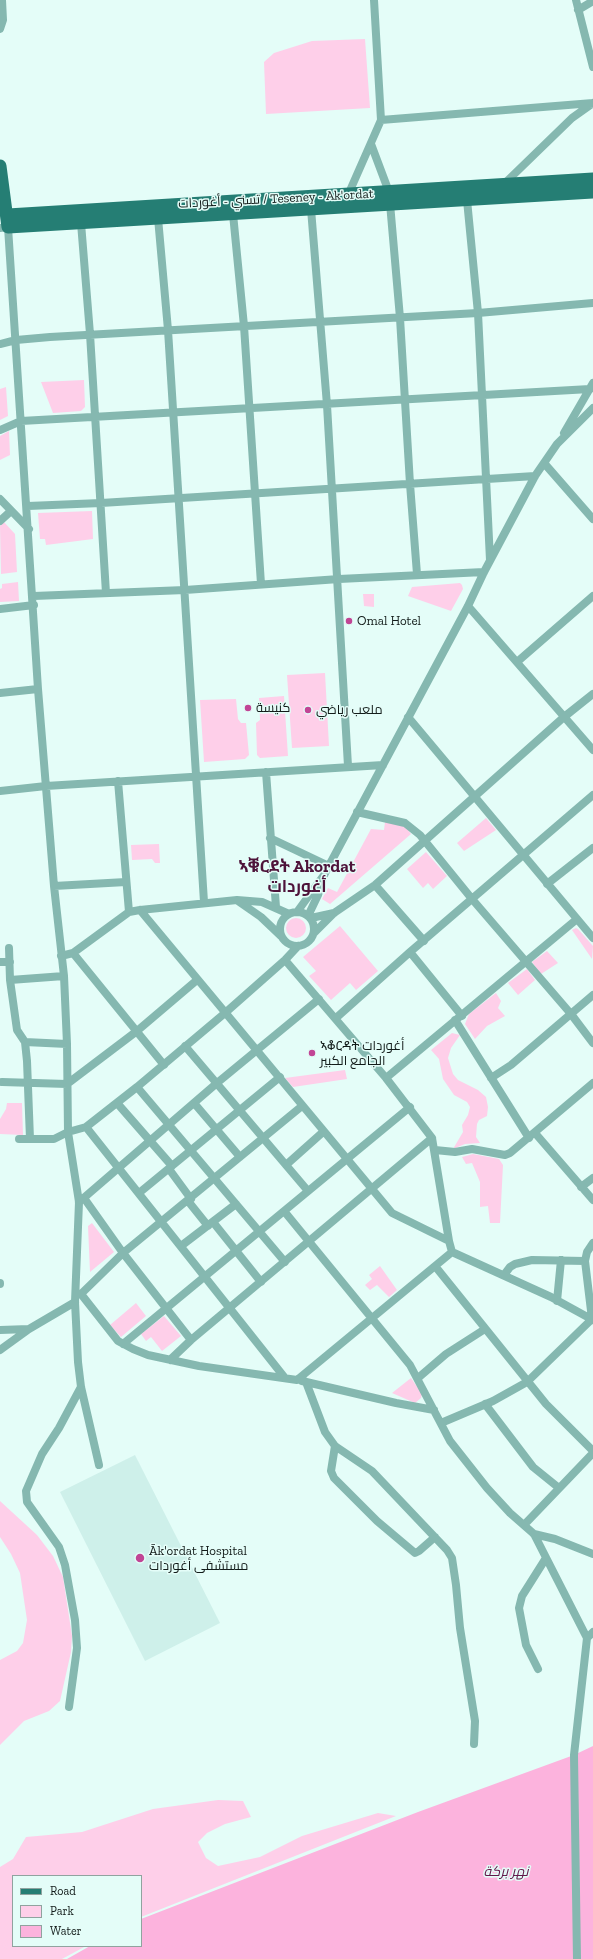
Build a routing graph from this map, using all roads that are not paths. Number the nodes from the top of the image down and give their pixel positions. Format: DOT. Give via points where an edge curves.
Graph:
graph roads {
  1 [pos="2,0"];
  2 [pos="374,0"];
  3 [pos="576,0"];
  4 [pos="593,1"];
  5 [pos="578,10"];
  6 [pos="0,29"];
  7 [pos="593,67"];
  8 [pos="593,103"];
  9 [pos="381,120"];
  10 [pos="371,144"];
  11 [pos="0,166"];
  12 [pos="593,179"];
  13 [pos="504,184"];
  14 [pos="388,192"];
  15 [pos="593,192"];
  16 [pos="348,195"];
  17 [pos="467,200"];
  18 [pos="390,205"];
  19 [pos="311,210"];
  20 [pos="233,214"];
  21 [pos="158,218"];
  22 [pos="4,222"];
  23 [pos="81,223"];
  24 [pos="593,303"];
  25 [pos="478,314"];
  26 [pos="400,318"];
  27 [pos="322,322"];
  28 [pos="244,326"];
  29 [pos="168,330"];
  30 [pos="90,334"];
  31 [pos="16,340"];
  32 [pos="0,344"];
  33 [pos="592,386"];
  34 [pos="482,396"];
  35 [pos="405,400"];
  36 [pos="327,405"];
  37 [pos="593,408"];
  38 [pos="250,409"];
  39 [pos="173,414"];
  40 [pos="95,418"];
  41 [pos="21,421"];
  42 [pos="0,430"];
  43 [pos="557,444"];
  44 [pos="544,463"];
  45 [pos="535,476"];
  46 [pos="487,480"];
  47 [pos="410,484"];
  48 [pos="333,489"];
  49 [pos="255,494"];
  50 [pos="179,498"];
  51 [pos="0,499"];
  52 [pos="102,503"];
  53 [pos="28,506"];
  54 [pos="11,511"];
  55 [pos="593,519"];
  56 [pos="0,521"];
  57 [pos="29,529"];
  58 [pos="490,560"];
  59 [pos="484,572"];
  60 [pos="418,574"];
  61 [pos="339,579"];
  62 [pos="261,584"];
  63 [pos="185,590"];
  64 [pos="106,593"];
  65 [pos="34,596"];
  66 [pos="593,596"];
  67 [pos="34,605"];
  68 [pos="468,606"];
  69 [pos="0,609"];
  70 [pos="517,662"];
  71 [pos="38,689"];
  72 [pos="0,693"];
  73 [pos="593,694"];
  74 [pos="408,717"];
  75 [pos="564,717"];
  76 [pos="593,750"];
  77 [pos="383,765"];
  78 [pos="348,766"];
  79 [pos="266,772"];
  80 [pos="196,776"];
  81 [pos="118,781"];
  82 [pos="46,786"];
  83 [pos="0,791"];
  84 [pos="593,795"];
  85 [pos="476,797"];
  86 [pos="357,812"];
  87 [pos="270,838"];
  88 [pos="425,842"];
  89 [pos="593,848"];
  90 [pos="523,854"];
  91 [pos="329,866"];
  92 [pos="324,875"];
  93 [pos="126,882"];
  94 [pos="548,884"];
  95 [pos="375,885"];
  96 [pos="54,886"];
  97 [pos="472,899"];
  98 [pos="237,900"];
  99 [pos="204,902"];
  100 [pos="276,907"];
  101 [pos="140,910"];
  102 [pos="129,912"];
  103 [pos="293,913"];
  104 [pos="334,913"];
  105 [pos="309,917"];
  106 [pos="577,919"];
  107 [pos="314,933"];
  108 [pos="281,936"];
  109 [pos="593,938"];
  110 [pos="424,940"];
  111 [pos="298,946"];
  112 [pos="9,948"];
  113 [pos="410,952"];
  114 [pos="72,953"];
  115 [pos="61,956"];
  116 [pos="286,960"];
  117 [pos="525,961"];
  118 [pos="0,962"];
  119 [pos="10,962"];
  120 [pos="64,976"];
  121 [pos="10,980"];
  122 [pos="198,980"];
  123 [pos="593,995"];
  124 [pos="319,999"];
  125 [pos="225,1013"];
  126 [pos="571,1014"];
  127 [pos="336,1018"];
  128 [pos="458,1018"];
  129 [pos="137,1031"];
  130 [pos="25,1042"];
  131 [pos="593,1043"];
  132 [pos="67,1044"];
  133 [pos="185,1046"];
  134 [pos="256,1051"];
  135 [pos="164,1064"];
  136 [pos="280,1077"];
  137 [pos="386,1078"];
  138 [pos="490,1078"];
  139 [pos="2,1082"];
  140 [pos="28,1083"];
  141 [pos="593,1083"];
  142 [pos="67,1084"];
  143 [pos="217,1084"];
  144 [pos="137,1087"];
  145 [pos="118,1103"];
  146 [pos="194,1103"];
  147 [pos="302,1106"];
  148 [pos="410,1107"];
  149 [pos="239,1110"];
  150 [pos="169,1124"];
  151 [pos="86,1127"];
  152 [pos="216,1129"];
  153 [pos="68,1132"];
  154 [pos="323,1132"];
  155 [pos="532,1136"];
  156 [pos="19,1138"];
  157 [pos="263,1138"];
  158 [pos="432,1138"];
  159 [pos="30,1139"];
  160 [pos="150,1141"];
  161 [pos="191,1150"];
  162 [pos="435,1150"];
  163 [pos="240,1157"];
  164 [pos="346,1160"];
  165 [pos="286,1165"];
  166 [pos="119,1167"];
  167 [pos="170,1168"];
  168 [pos="215,1178"];
  169 [pos="593,1178"];
  170 [pos="581,1187"];
  171 [pos="371,1189"];
  172 [pos="308,1191"];
  173 [pos="139,1193"];
  174 [pos="81,1200"];
  175 [pos="189,1200"];
  176 [pos="593,1200"];
  177 [pos="236,1204"];
  178 [pos="284,1211"];
  179 [pos="162,1222"];
  180 [pos="210,1224"];
  181 [pos="260,1231"];
  182 [pos="449,1241"];
  183 [pos="310,1242"];
  184 [pos="593,1243"];
  185 [pos="181,1246"];
  186 [pos="237,1250"];
  187 [pos="452,1252"];
  188 [pos="123,1253"];
  189 [pos="561,1260"];
  190 [pos="585,1261"];
  191 [pos="285,1262"];
  192 [pos="435,1266"];
  193 [pos="504,1276"];
  194 [pos="204,1277"];
  195 [pos="261,1282"];
  196 [pos="78,1293"];
  197 [pos="558,1301"];
  198 [pos="75,1302"];
  199 [pos="167,1308"];
  200 [pos="230,1308"];
  201 [pos="372,1317"];
  202 [pos="592,1320"];
  203 [pos="29,1329"];
  204 [pos="485,1329"];
  205 [pos="0,1330"];
  206 [pos="191,1340"];
  207 [pos="123,1344"];
  208 [pos="0,1350"];
  209 [pos="170,1360"];
  210 [pos="286,1378"];
  211 [pos="418,1378"];
  212 [pos="297,1380"];
  213 [pos="306,1382"];
  214 [pos="527,1382"];
  215 [pos="82,1387"];
  216 [pos="485,1404"];
  217 [pos="434,1410"];
  218 [pos="441,1423"];
  219 [pos="336,1446"];
  220 [pos="593,1452"];
  221 [pos="99,1465"];
  222 [pos="559,1488"];
  223 [pos="524,1525"];
  224 [pos="534,1534"];
  225 [pos="435,1537"];
  226 [pos="593,1554"];
  227 [pos="546,1558"];
  228 [pos="590,1635"];
  229 [pos="538,1669"];
  230 [pos="69,1707"];
  231 [pos="474,1744"];
  232 [pos="577,1959"];
  1 -- 6 [label="street" via="3,20"];
  2 -- 9 [label="street"];
  3 -- 5 [label="street"];
  4 -- 5 [label="street"];
  5 -- 7 [label="street"];
  8 -- 9 [label="street"];
  8 -- 13 [label="street" via="572,118"];
  9 -- 10 [label="street"];
  10 -- 14 [label="street"];
  10 -- 16 [label="street"];
  11 -- 22 [label="main road"];
  12 -- 13 [label="main road, تسني - أغوردات / Teseney - Ak'ordat"];
  13 -- 14 [label="main road, تسني - أغوردات / Teseney - Ak'ordat"];
  14 -- 16 [label="main road, تسني - أغوردات / Teseney - Ak'ordat"];
  14 -- 18 [label="street"];
  15 -- 17 [label="main road"];
  16 -- 22 [label="main road, تسني - أغوردات / Teseney - Ak'ordat"];
  17 -- 18 [label="main road"];
  17 -- 25 [label="street"];
  18 -- 19 [label="main road"];
  18 -- 26 [label="street"];
  19 -- 20 [label="main road"];
  19 -- 27 [label="street"];
  20 -- 21 [label="main road"];
  20 -- 28 [label="street"];
  21 -- 23 [label="main road"];
  21 -- 29 [label="street"];
  22 -- 23 [label="main road"];
  22 -- 31 [label="street"];
  23 -- 30 [label="street"];
  24 -- 25 [label="street"];
  25 -- 26 [label="street"];
  25 -- 34 [label="street"];
  26 -- 27 [label="street"];
  26 -- 35 [label="street"];
  27 -- 28 [label="street"];
  27 -- 36 [label="street"];
  28 -- 29 [label="street"];
  28 -- 38 [label="street"];
  29 -- 30 [label="street"];
  29 -- 39 [label="street"];
  30 -- 31 [label="street"];
  30 -- 40 [label="street"];
  31 -- 32 [label="street"];
  31 -- 41 [label="street"];
  33 -- 34 [label="street"];
  33 -- 43 [label="street"];
  34 -- 35 [label="street"];
  34 -- 46 [label="street"];
  35 -- 36 [label="street"];
  35 -- 47 [label="street"];
  36 -- 38 [label="street"];
  36 -- 48 [label="street"];
  37 -- 43 [label="street"];
  38 -- 39 [label="street"];
  38 -- 49 [label="street"];
  39 -- 40 [label="street"];
  39 -- 50 [label="street"];
  40 -- 41 [label="street"];
  40 -- 52 [label="street"];
  41 -- 42 [label="street"];
  41 -- 53 [label="street"];
  43 -- 44 [label="street"];
  44 -- 45 [label="street"];
  44 -- 55 [label="street"];
  45 -- 46 [label="street"];
  45 -- 58 [label="street"];
  46 -- 47 [label="street"];
  46 -- 58 [label="street"];
  47 -- 48 [label="street"];
  47 -- 60 [label="street"];
  48 -- 49 [label="street"];
  48 -- 61 [label="street"];
  49 -- 50 [label="street"];
  49 -- 62 [label="street"];
  50 -- 52 [label="street"];
  50 -- 63 [label="street"];
  51 -- 54 [label="street"];
  52 -- 53 [label="street"];
  52 -- 64 [label="street"];
  53 -- 57 [label="street"];
  54 -- 56 [label="street"];
  54 -- 57 [label="street"];
  57 -- 65 [label="street"];
  58 -- 59 [label="street"];
  59 -- 60 [label="street"];
  59 -- 68 [label="street"];
  60 -- 61 [label="street"];
  61 -- 62 [label="street"];
  61 -- 78 [label="street"];
  62 -- 63 [label="street"];
  63 -- 64 [label="street"];
  63 -- 80 [label="street"];
  64 -- 65 [label="street"];
  65 -- 67 [label="street"];
  66 -- 70 [label="street"];
  67 -- 69 [label="street"];
  67 -- 71 [label="street"];
  68 -- 70 [label="street"];
  68 -- 74 [label="street"];
  70 -- 75 [label="street"];
  71 -- 72 [label="street"];
  71 -- 82 [label="street"];
  73 -- 75 [label="street"];
  74 -- 77 [label="street"];
  74 -- 85 [label="street"];
  75 -- 76 [label="street"];
  75 -- 85 [label="street"];
  77 -- 78 [label="street"];
  77 -- 86 [label="street"];
  78 -- 79 [label="street"];
  79 -- 80 [label="street"];
  79 -- 87 [label="street"];
  80 -- 81 [label="street"];
  80 -- 99 [label="street"];
  81 -- 82 [label="street"];
  81 -- 93 [label="street"];
  82 -- 83 [label="street"];
  82 -- 96 [label="street"];
  84 -- 90 [label="street"];
  85 -- 88 [label="street"];
  85 -- 90 [label="street"];
  86 -- 88 [label="street" via="405,823 416,830"];
  86 -- 91 [label="street"];
  87 -- 91 [label="street"];
  87 -- 100 [label="street"];
  88 -- 95 [label="street"];
  88 -- 97 [label="street"];
  89 -- 94 [label="street"];
  90 -- 94 [label="street"];
  90 -- 97 [label="street"];
  91 -- 92 [label="street"];
  92 -- 103 [label="street"];
  92 -- 105 [label="street"];
  93 -- 96 [label="street"];
  93 -- 102 [label="street"];
  94 -- 106 [label="street"];
  95 -- 104 [label="street"];
  95 -- 110 [label="street"];
  96 -- 115 [label="street"];
  97 -- 110 [label="street"];
  97 -- 117 [label="street"];
  98 -- 99 [label="street"];
  98 -- 100 [label="street" via="262,902"];
  98 -- 108 [label="street" via="261,917"];
  99 -- 101 [label="street"];
  100 -- 103 [label="street"];
  101 -- 102 [label="street"];
  101 -- 122 [label="street"];
  102 -- 114 [label="street"];
  103 -- 105 [label="street"];
  103 -- 108 [label="street" via="282,919 279,928"];
  104 -- 105 [label="street"];
  104 -- 107 [label="street"];
  105 -- 107 [label="street"];
  106 -- 109 [label="street"];
  106 -- 117 [label="street"];
  107 -- 111 [label="street" via="308,942"];
  108 -- 111 [label="street" via="288,944"];
  110 -- 113 [label="street"];
  111 -- 116 [label="street"];
  112 -- 119 [label="street"];
  113 -- 127 [label="street"];
  113 -- 128 [label="street"];
  114 -- 115 [label="street"];
  114 -- 129 [label="street"];
  115 -- 120 [label="street"];
  116 -- 124 [label="street"];
  116 -- 125 [label="street"];
  117 -- 126 [label="street"];
  117 -- 128 [label="street"];
  118 -- 119 [label="street"];
  119 -- 121 [label="street"];
  120 -- 121 [label="street"];
  120 -- 132 [label="street"];
  121 -- 130 [label="street" via="17,1030"];
  122 -- 125 [label="street"];
  122 -- 129 [label="street"];
  123 -- 126 [label="street"];
  124 -- 127 [label="street"];
  124 -- 134 [label="street"];
  125 -- 133 [label="street"];
  125 -- 134 [label="street"];
  126 -- 131 [label="street"];
  126 -- 138 [label="street" via="510,1065"];
  127 -- 137 [label="street"];
  128 -- 137 [label="street"];
  128 -- 138 [label="street"];
  129 -- 135 [label="street"];
  129 -- 142 [label="street"];
  130 -- 132 [label="street"];
  130 -- 140 [label="street"];
  132 -- 142 [label="street"];
  133 -- 135 [label="street"];
  133 -- 143 [label="street"];
  134 -- 136 [label="street"];
  134 -- 143 [label="street"];
  135 -- 144 [label="street"];
  136 -- 147 [label="street"];
  136 -- 149 [label="street"];
  137 -- 148 [label="street"];
  138 -- 155 [label="street"];
  139 -- 140 [label="street"];
  140 -- 142 [label="street"];
  140 -- 159 [label="street"];
  141 -- 155 [label="street"];
  142 -- 153 [label="street"];
  143 -- 146 [label="street"];
  143 -- 149 [label="street"];
  144 -- 145 [label="street"];
  144 -- 150 [label="street"];
  145 -- 151 [label="street"];
  145 -- 160 [label="street"];
  146 -- 150 [label="street"];
  146 -- 152 [label="street"];
  147 -- 154 [label="street"];
  147 -- 157 [label="street"];
  148 -- 158 [label="street"];
  148 -- 164 [label="street"];
  149 -- 152 [label="street"];
  149 -- 157 [label="street"];
  150 -- 160 [label="street"];
  150 -- 161 [label="street"];
  151 -- 153 [label="street"];
  151 -- 166 [label="street"];
  152 -- 161 [label="street"];
  152 -- 163 [label="street"];
  153 -- 159 [label="street" via="54,1139"];
  153 -- 174 [label="street"];
  154 -- 164 [label="street"];
  154 -- 165 [label="street"];
  155 -- 162 [label="street" via="504,1155 472,1149 455,1152"];
  155 -- 170 [label="street"];
  156 -- 159 [label="street"];
  157 -- 163 [label="street"];
  157 -- 165 [label="street"];
  158 -- 162 [label="street"];
  158 -- 171 [label="street"];
  160 -- 166 [label="street"];
  160 -- 167 [label="street"];
  161 -- 167 [label="street"];
  161 -- 168 [label="street"];
  162 -- 182 [label="street"];
  163 -- 168 [label="street"];
  164 -- 171 [label="street"];
  164 -- 172 [label="street"];
  165 -- 172 [label="street"];
  166 -- 173 [label="street"];
  166 -- 174 [label="street"];
  167 -- 173 [label="street"];
  167 -- 175 [label="street"];
  168 -- 175 [label="street"];
  168 -- 177 [label="street"];
  169 -- 170 [label="street"];
  170 -- 176 [label="street"];
  171 -- 182 [label="street" via="392,1213"];
  171 -- 183 [label="street"];
  172 -- 178 [label="street"];
  173 -- 179 [label="street"];
  174 -- 188 [label="street"];
  174 -- 196 [label="street"];
  175 -- 179 [label="street"];
  175 -- 180 [label="street"];
  177 -- 180 [label="street"];
  177 -- 181 [label="street"];
  178 -- 181 [label="street"];
  178 -- 183 [label="street"];
  179 -- 185 [label="street"];
  179 -- 188 [label="street"];
  180 -- 185 [label="street"];
  180 -- 186 [label="street"];
  181 -- 186 [label="street"];
  181 -- 191 [label="street"];
  182 -- 187 [label="street"];
  183 -- 191 [label="street"];
  183 -- 201 [label="street"];
  184 -- 190 [label="street"];
  185 -- 194 [label="street"];
  186 -- 194 [label="street"];
  186 -- 195 [label="street"];
  187 -- 192 [label="street"];
  187 -- 193 [label="street"];
  188 -- 196 [label="street"];
  188 -- 199 [label="street"];
  189 -- 190 [label="street"];
  189 -- 193 [label="street" via="532,1260 515,1264"];
  189 -- 197 [label="street"];
  190 -- 202 [label="street"];
  191 -- 195 [label="street"];
  192 -- 201 [label="street"];
  192 -- 204 [label="street"];
  193 -- 197 [label="street"];
  194 -- 199 [label="street"];
  194 -- 200 [label="street"];
  195 -- 200 [label="street"];
  196 -- 198 [label="street"];
  196 -- 207 [label="street"];
  197 -- 202 [label="street"];
  198 -- 203 [label="street"];
  198 -- 215 [label="street"];
  199 -- 206 [label="street"];
  199 -- 207 [label="street"];
  200 -- 206 [label="street"];
  200 -- 210 [label="street"];
  201 -- 211 [label="street"];
  201 -- 212 [label="street"];
  202 -- 214 [label="street"];
  203 -- 205 [label="street"];
  203 -- 208 [label="street"];
  204 -- 211 [label="street" via="446,1354"];
  204 -- 214 [label="street"];
  206 -- 209 [label="street"];
  207 -- 209 [label="street" via="148,1355"];
  209 -- 210 [label="street"];
  210 -- 212 [label="street"];
  211 -- 217 [label="street"];
  212 -- 213 [label="street"];
  213 -- 217 [label="street"];
  213 -- 219 [label="street" via="325,1432"];
  214 -- 216 [label="street"];
  214 -- 220 [label="street"];
  215 -- 221 [label="street"];
  215 -- 230 [label="street" via="42,1454 26,1490 27,1502 59,1547 67,1579 75,1620 77,1648"];
  216 -- 218 [label="street"];
  216 -- 222 [label="street" via="533,1467"];
  217 -- 218 [label="street"];
  218 -- 223 [label="street" via="450,1441 488,1488 510,1514"];
  219 -- 225 [label="street" via="372,1471"];
  219 -- 225 [label="street" via="331,1471 334,1478 393,1535 415,1553"];
  220 -- 222 [label="street"];
  222 -- 223 [label="street"];
  223 -- 224 [label="street"];
  224 -- 226 [label="street" via="555,1539"];
  224 -- 227 [label="street"];
  225 -- 231 [label="street" via="452,1558 475,1721"];
  227 -- 228 [label="street"];
  227 -- 229 [label="street" via="522,1596 520,1608 526,1645"];
  228 -- 232 [label="street" via="574,1755"];
}
